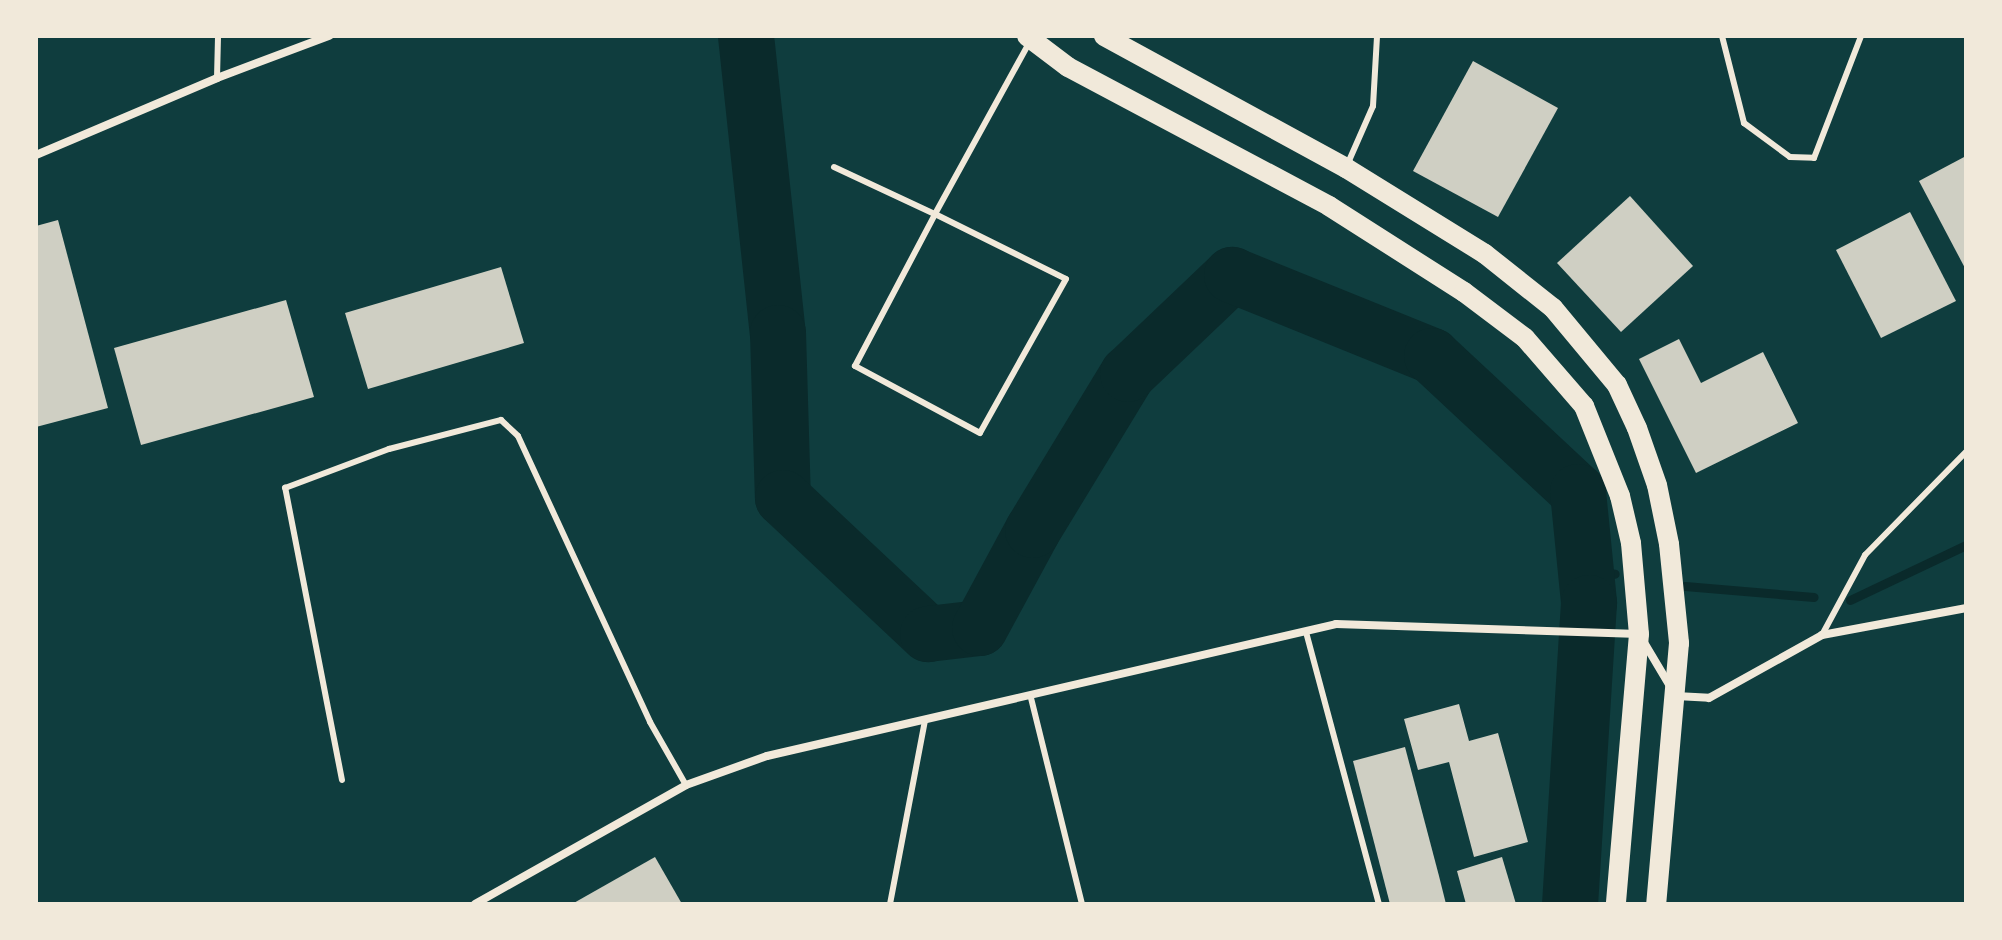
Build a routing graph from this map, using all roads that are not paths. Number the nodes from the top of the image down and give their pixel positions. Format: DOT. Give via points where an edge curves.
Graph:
graph roads {
  1 [pos="218,36"];
  2 [pos="329,36"];
  3 [pos="1104,36"];
  4 [pos="1377,36"];
  5 [pos="1722,36"];
  6 [pos="1861,36"];
  7 [pos="1029,38"];
  8 [pos="217,78"];
  9 [pos="36,155"];
  10 [pos="834,167"];
  11 [pos="1346,168"];
  12 [pos="935,214"];
  13 [pos="1966,452"];
  14 [pos="1966,608"];
  15 [pos="1306,632"];
  16 [pos="1639,634"];
  17 [pos="1822,635"];
  18 [pos="1676,696"];
  19 [pos="1031,698"];
  20 [pos="925,721"];
  21 [pos="342,780"];
  22 [pos="686,785"];
  23 [pos="475,904"];
  24 [pos="890,904"];
  25 [pos="1082,904"];
  26 [pos="1379,904"];
  27 [pos="1616,904"];
  28 [pos="1656,904"];
  1 -- 8 [label="lane"];
  2 -- 8 [label="street"];
  3 -- 11 [label="main road"];
  4 -- 11 [label="lane" via="1373,106"];
  5 -- 6 [label="lane" via="1744,123 1790,157 1802,158 1814,158"];
  7 -- 12 [label="lane"];
  7 -- 16 [label="main road" via="1068,67 1329,206 1464,292 1525,338 1584,406 1604,450 1631,543"];
  8 -- 9 [label="street"];
  10 -- 12 [label="lane"];
  11 -- 18 [label="main road" via="1485,254 1553,308 1617,385 1657,485 1666,529 1679,643"];
  12 -- 12 [label="lane" via="1066,279 980,433 855,366"];
  13 -- 17 [label="lane" via="1865,555"];
  14 -- 17 [label="street"];
  15 -- 16 [label="street" via="1336,624"];
  15 -- 19 [label="street"];
  15 -- 26 [label="lane"];
  16 -- 18 [label="street"];
  16 -- 27 [label="main road"];
  17 -- 18 [label="street" via="1709,698"];
  18 -- 28 [label="main road"];
  19 -- 20 [label="street"];
  19 -- 25 [label="lane"];
  20 -- 22 [label="street" via="767,756"];
  20 -- 24 [label="lane"];
  21 -- 22 [label="lane" via="285,488 389,449 501,420 518,436 650,722"];
  22 -- 23 [label="street"];
}
